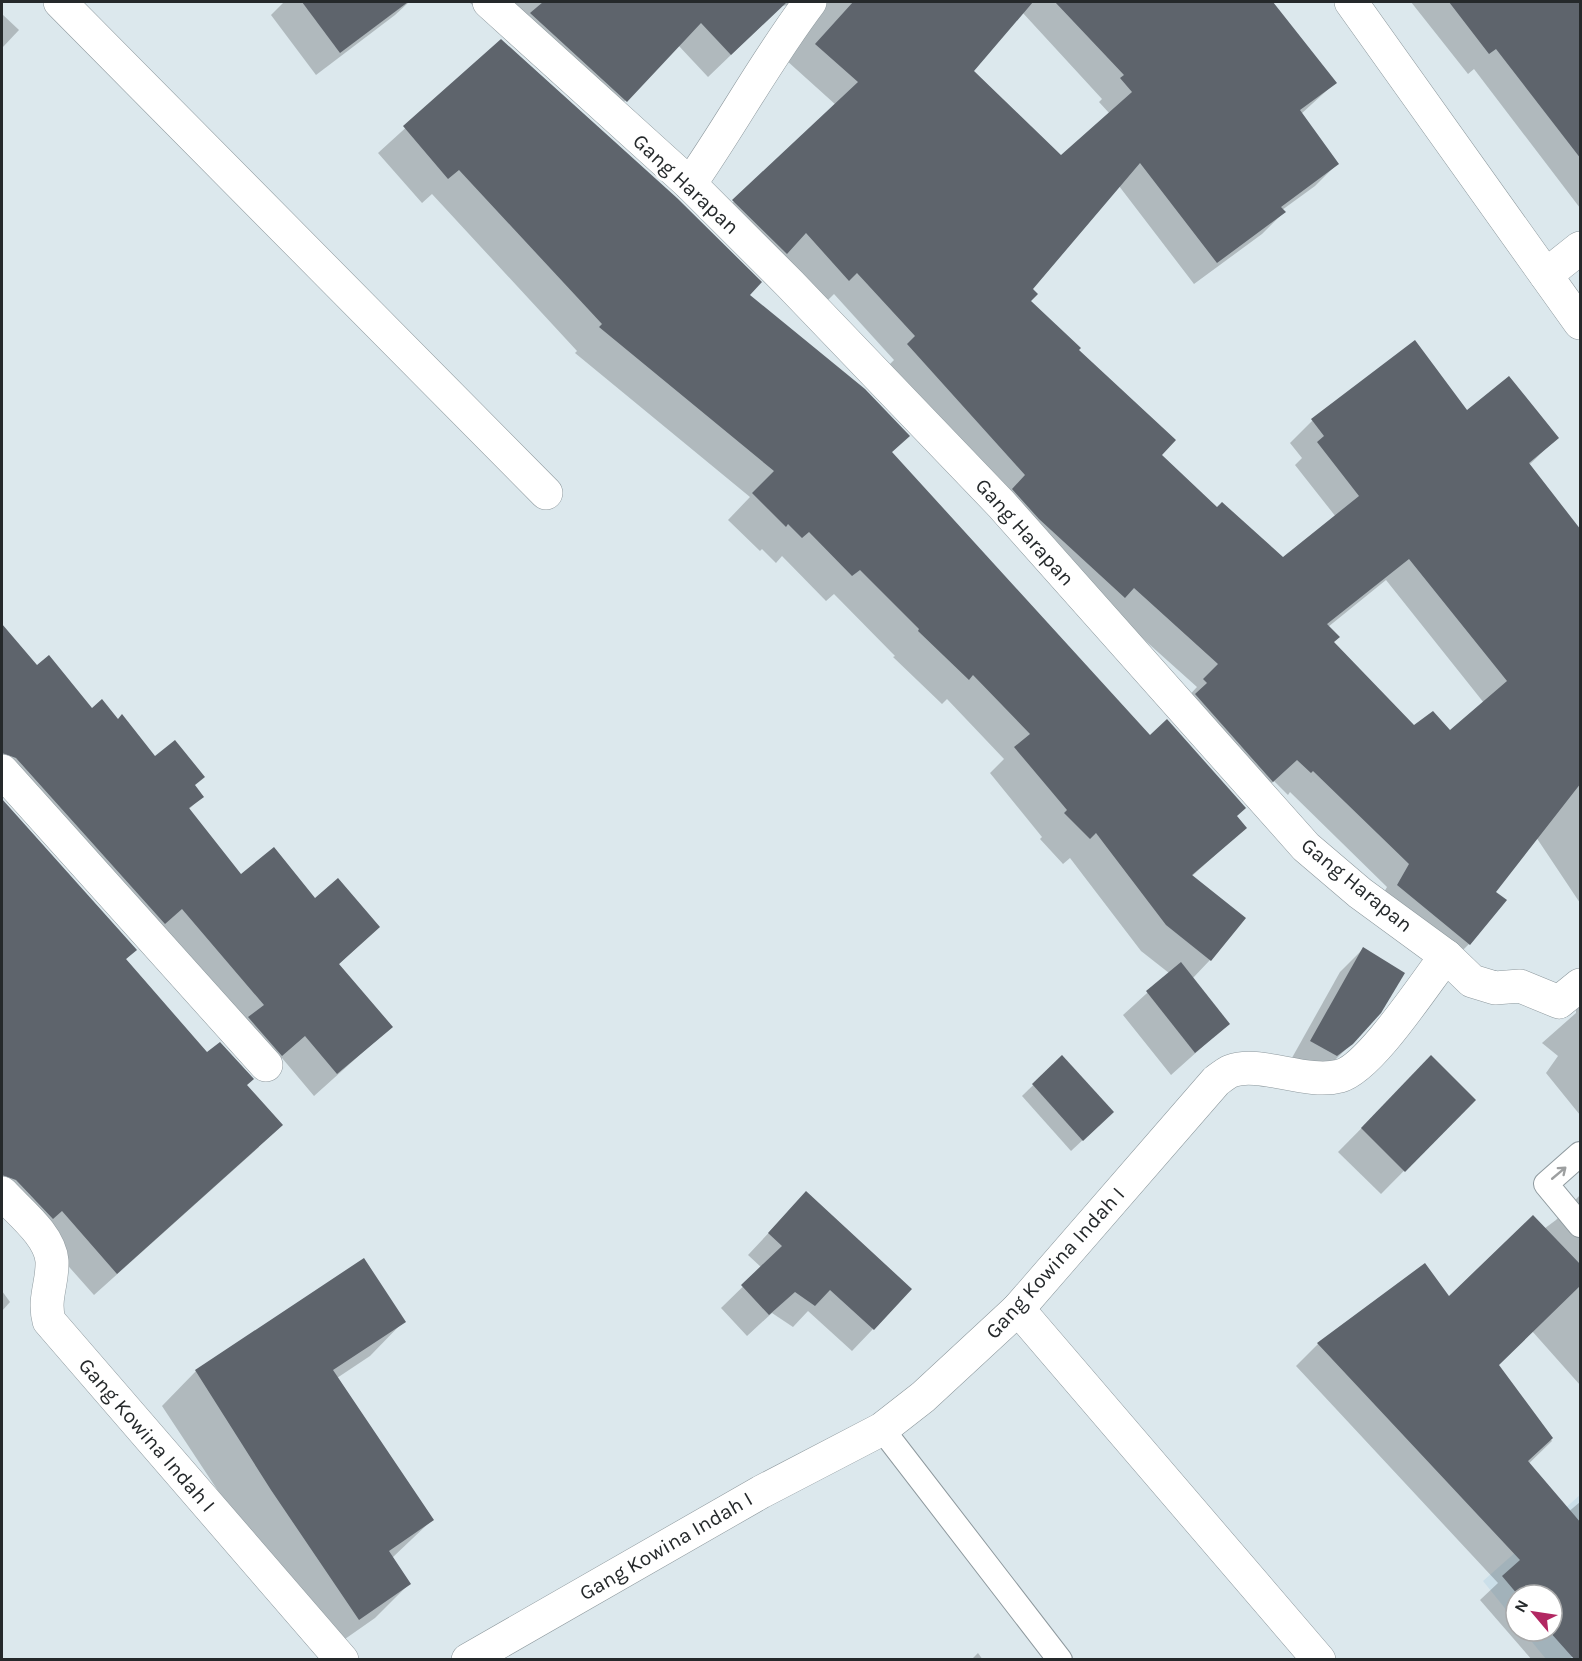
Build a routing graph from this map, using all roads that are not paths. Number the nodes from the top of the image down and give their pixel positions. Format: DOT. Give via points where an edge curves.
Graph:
graph roads {
  1 [pos="60,2"];
  2 [pos="489,2"];
  3 [pos="810,2"];
  4 [pos="1351,2"];
  5 [pos="690,184"];
  6 [pos="1581,248"];
  7 [pos="1546,275"];
  8 [pos="1581,323"];
  9 [pos="546,493"];
  10 [pos="2,771"];
  11 [pos="1446,956"];
  12 [pos="1581,985"];
  13 [pos="266,1065"];
  14 [pos="1581,1154"];
  15 [pos="2,1193"];
  16 [pos="1581,1225"];
  17 [pos="1018,1310"];
  18 [pos="882,1429"];
  19 [pos="342,1659"];
  20 [pos="468,1659"];
  21 [pos="1060,1659"];
  22 [pos="1319,1659"];
  1 -- 9 [label="street"];
  2 -- 5 [label="street, Gang Harapan"];
  3 -- 5 [label="street"];
  4 -- 7 [label="street"];
  5 -- 11 [label="street, Gang Harapan" via="1001,504 1306,847 1360,893"];
  6 -- 7 [label="street"];
  7 -- 8 [label="street"];
  10 -- 13 [label="street"];
  11 -- 12 [label="street, Gang Harapan" via="1472,981 1495,988 1520,986 1559,1002"];
  11 -- 17 [label="street, Gang Kowina Indah I" via="1366,1059 1342,1075 1311,1077 1249,1067 1231,1071 1216,1081"];
  16 -- 14 [label="lane, one-way" via="1546,1184"];
  15 -- 19 [label="street, Gang Kowina Indah I" via="44,1239 52,1260 45,1305 49,1321"];
  17 -- 18 [label="street, Gang Kowina Indah I"];
  17 -- 22 [label="street"];
  18 -- 20 [label="street, Gang Kowina Indah I" via="761,1492"];
  18 -- 21 [label="lane"];
}
